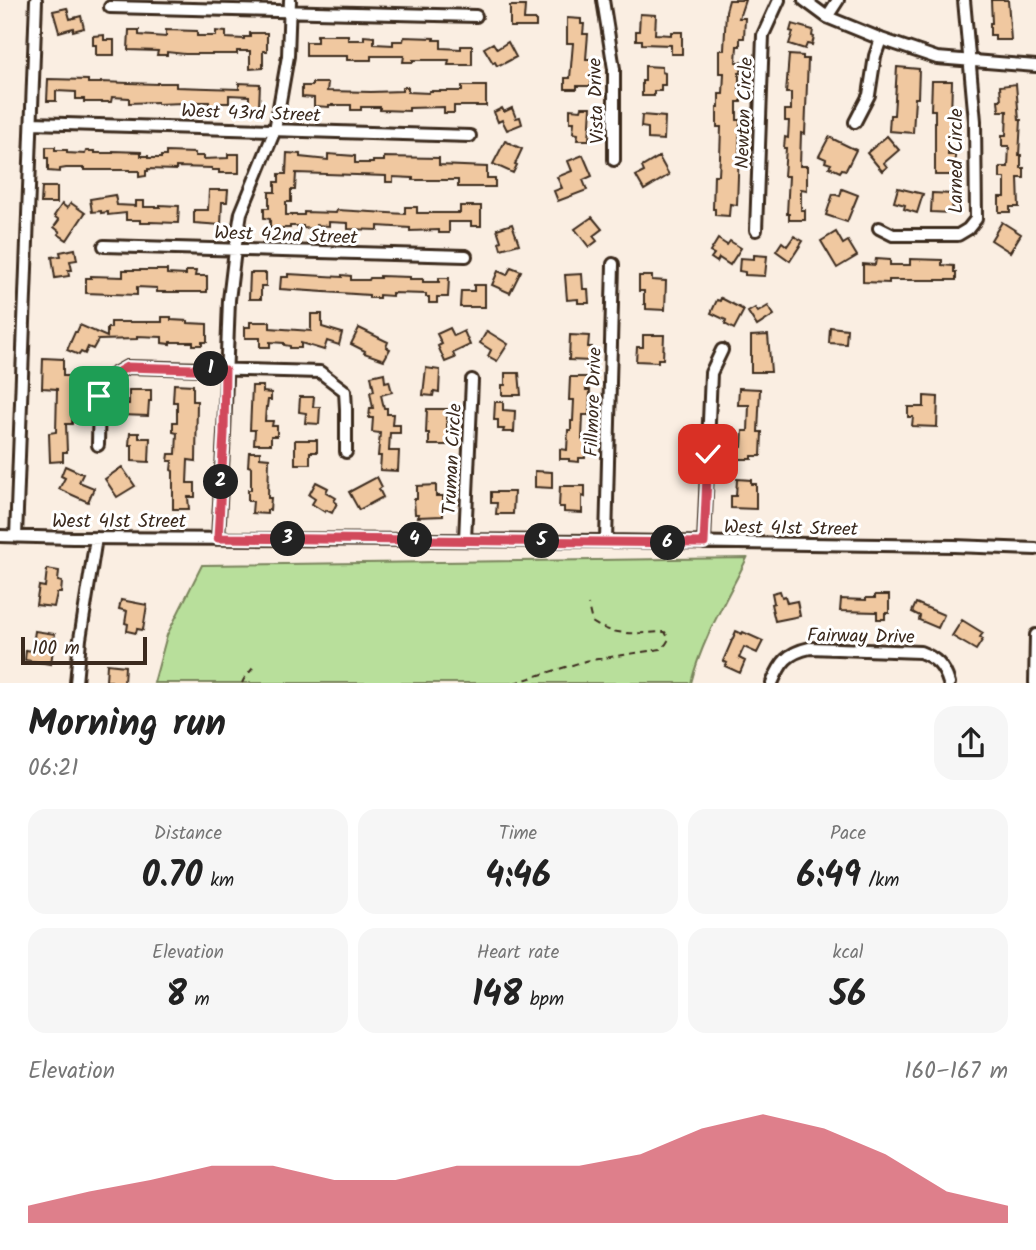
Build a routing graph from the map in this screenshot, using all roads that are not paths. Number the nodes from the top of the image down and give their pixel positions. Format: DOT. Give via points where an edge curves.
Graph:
graph roads {
  1 [pos="36,0"];
  2 [pos="603,0"];
  3 [pos="779,0"];
  4 [pos="804,0"];
  5 [pos="838,0"];
  6 [pos="964,0"];
  7 [pos="290,6"];
  8 [pos="110,7"];
  9 [pos="476,16"];
  10 [pos="827,18"];
  11 [pos="881,39"];
  12 [pos="969,61"];
  13 [pos="1036,66"];
  14 [pos="855,122"];
  15 [pos="32,123"];
  16 [pos="273,130"];
  17 [pos="470,136"];
  18 [pos="614,160"];
  19 [pos="879,228"];
  20 [pos="756,230"];
  21 [pos="104,246"];
  22 [pos="235,250"];
  23 [pos="466,256"];
  24 [pos="613,264"];
  25 [pos="722,351"];
  26 [pos="225,370"];
  27 [pos="472,380"];
  28 [pos="98,445"];
  29 [pos="346,452"];
  30 [pos="0,536"];
  31 [pos="16,537"];
  32 [pos="96,538"];
  33 [pos="218,538"];
  34 [pos="465,540"];
  35 [pos="606,541"];
  36 [pos="704,543"];
  37 [pos="1036,549"];
  38 [pos="1036,635"];
  39 [pos="76,683"];
  40 [pos="772,683"];
  41 [pos="949,683"];
  42 [pos="1035,683"];
  1 -- 15 [label="street"];
  2 -- 18 [label="street, Vista Drive" via="614,69"];
  3 -- 20 [label="street, Newton Circle" via="763,35"];
  4 -- 10 [label="street"];
  5 -- 10 [label="street"];
  6 -- 12 [label="street, Larned Circle"];
  7 -- 8 [label="street"];
  7 -- 9 [label="street"];
  7 -- 16 [label="street" via="288,56"];
  10 -- 11 [label="street"];
  11 -- 12 [label="street" via="937,58"];
  11 -- 14 [label="street" via="869,95"];
  12 -- 13 [label="street"];
  12 -- 19 [label="street, Larned Circle" via="976,219 958,235 893,235"];
  15 -- 16 [label="street, West 43rd Street"];
  15 -- 31 [label="street"];
  16 -- 17 [label="street, West 43rd Street"];
  16 -- 22 [label="street" via="241,213"];
  21 -- 22 [label="street, West 42nd Street"];
  22 -- 23 [label="street, West 42nd Street"];
  22 -- 26 [label="street"];
  24 -- 35 [label="street, Fillmore Drive"];
  25 -- 36 [label="street" via="711,373"];
  26 -- 28 [label="street" via="127,367 106,379 99,396"];
  26 -- 29 [label="street" via="320,372 345,391"];
  26 -- 33 [label="street"];
  27 -- 34 [label="street, Truman Circle"];
  30 -- 31 [label="street, West 41st Street"];
  31 -- 32 [label="street, West 41st Street"];
  32 -- 33 [label="street, West 41st Street"];
  32 -- 39 [label="street"];
  33 -- 34 [label="street, West 41st Street"];
  34 -- 35 [label="street, West 41st Street"];
  35 -- 36 [label="street, West 41st Street"];
  36 -- 37 [label="street, West 41st Street"];
  38 -- 42 [label="street"];
  40 -- 41 [label="street, Fairway Drive" via="786,658 810,648 920,652 934,657"];
}
